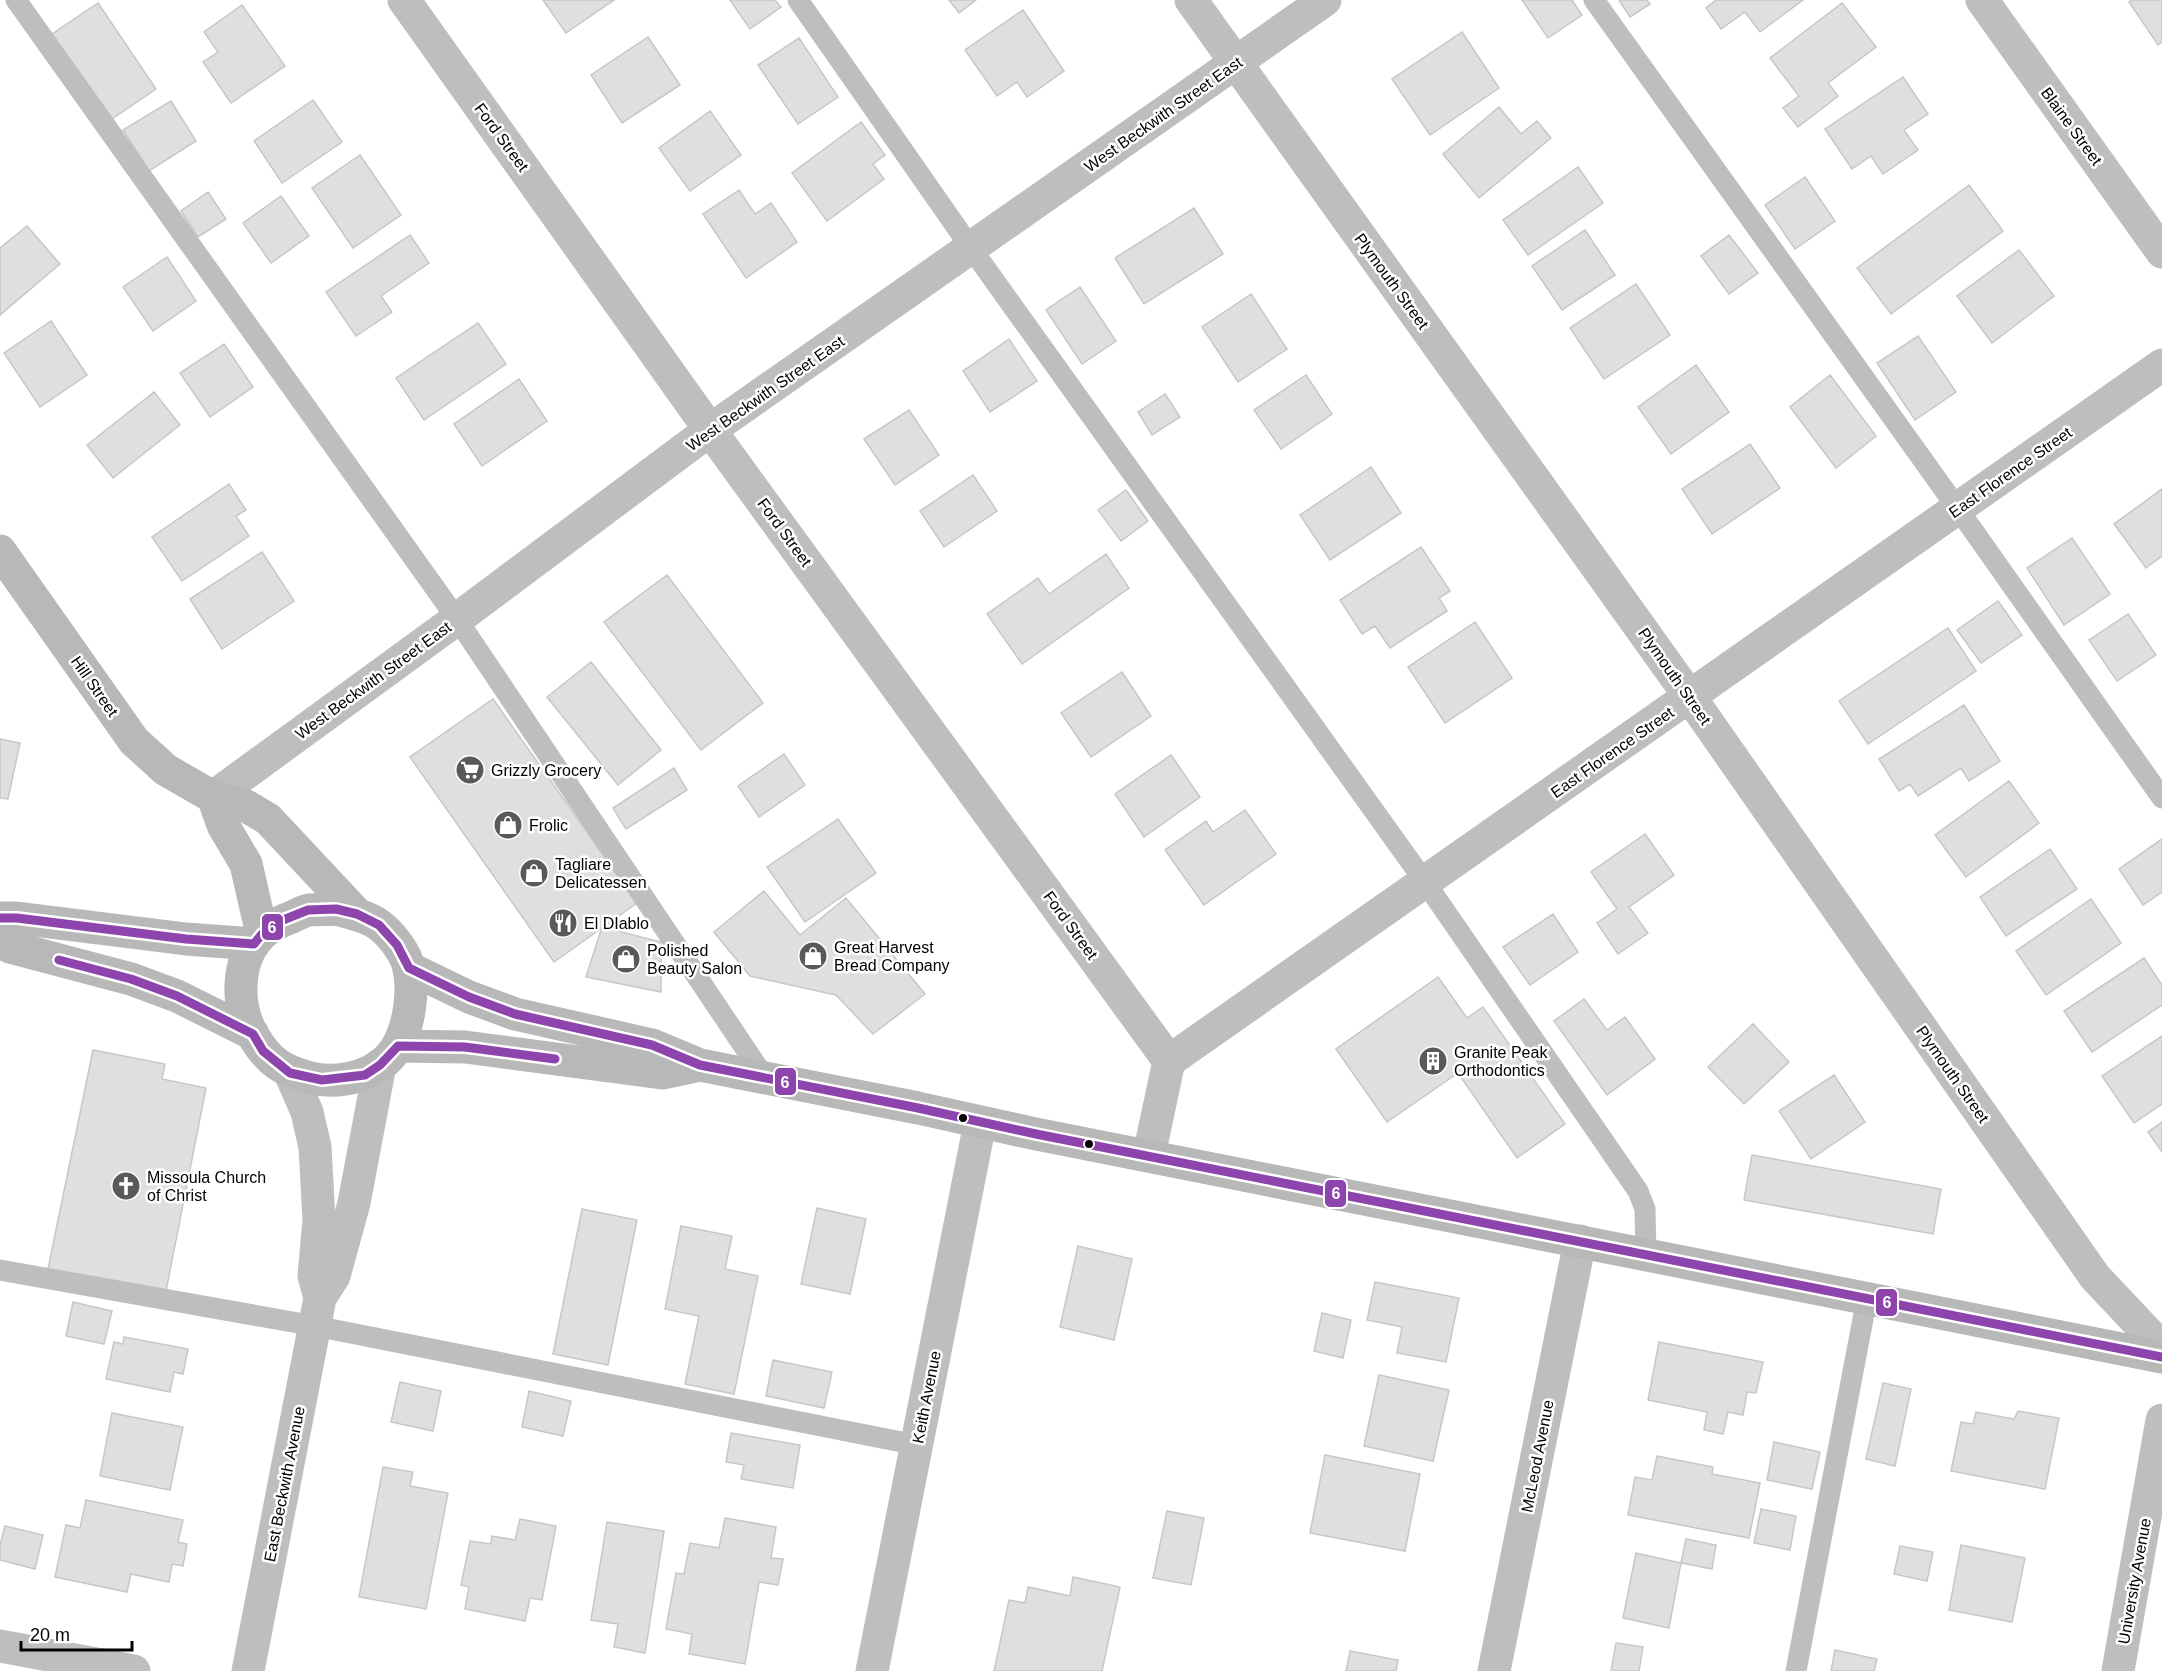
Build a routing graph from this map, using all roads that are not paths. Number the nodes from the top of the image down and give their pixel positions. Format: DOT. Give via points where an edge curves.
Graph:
graph roads {
  1 [pos="16,0"];
  2 [pos="404,0"];
  3 [pos="798,0"];
  4 [pos="1191,0"];
  5 [pos="1325,0"];
  6 [pos="1594,0"];
  7 [pos="1982,0"];
  8 [pos="1236,63"];
  9 [pos="970,248"];
  10 [pos="2162,252"];
  11 [pos="2162,365"];
  12 [pos="710,430"];
  13 [pos="1958,509"];
  14 [pos="0,551"];
  15 [pos="457,619"];
  16 [pos="1690,698"];
  17 [pos="213,797"];
  18 [pos="2162,798"];
  19 [pos="1425,882"];
  20 [pos="252,885"];
  21 [pos="357,914"];
  22 [pos="0,918"];
  23 [pos="258,939"];
  24 [pos="204,940"];
  25 [pos="0,942"];
  26 [pos="409,968"];
  27 [pos="252,1034"];
  28 [pos="389,1056"];
  29 [pos="1169,1061"];
  30 [pos="700,1065"];
  31 [pos="290,1073"];
  32 [pos="765,1078"];
  33 [pos="980,1122"];
  34 [pos="1149,1155"];
  35 [pos="1580,1241"];
  36 [pos="1646,1255"];
  37 [pos="0,1270"];
  38 [pos="1867,1298"];
  39 [pos="317,1312"];
  40 [pos="2162,1348"];
  41 [pos="2162,1357"];
  42 [pos="2162,1420"];
  43 [pos="916,1446"];
  44 [pos="0,1646"];
  45 [pos="134,1671"];
  46 [pos="248,1671"];
  47 [pos="872,1671"];
  48 [pos="1494,1671"];
  49 [pos="1796,1671"];
  50 [pos="2118,1671"];
  1 -- 15 [label="lane"];
  2 -- 12 [label="street, Ford Street"];
  3 -- 9 [label="lane"];
  4 -- 8 [label="street, Plymouth Street"];
  5 -- 8 [label="street, West Beckwith Street East"];
  6 -- 13 [label="lane"];
  7 -- 10 [label="street, Blaine Street"];
  8 -- 9 [label="street, West Beckwith Street East"];
  8 -- 16 [label="street, Plymouth Street"];
  9 -- 12 [label="street, West Beckwith Street East"];
  9 -- 19 [label="lane"];
  11 -- 13 [label="street, East Florence Street"];
  12 -- 15 [label="street, West Beckwith Street East"];
  12 -- 29 [label="street, Ford Street"];
  13 -- 16 [label="street, East Florence Street"];
  13 -- 18 [label="lane"];
  14 -- 17 [label="main road, Hill Street" via="134,741 166,770"];
  15 -- 17 [label="street, West Beckwith Street East"];
  15 -- 32 [label="lane"];
  16 -- 19 [label="street, East Florence Street"];
  16 -- 40 [label="street, Plymouth Street" via="2095,1277"];
  17 -- 20 [label="main road" via="223,825 246,864"];
  17 -- 21 [label="main road, Hill Street" via="246,806 268,819"];
  19 -- 29 [label="street, East Florence Street"];
  19 -- 36 [label="lane" via="1638,1191 1645,1209"];
  20 -- 23 [label="main road"];
  20 -- 24 [label="main road" via="248,908 239,921"];
  21 -- 23 [label="main road" via="336,909 308,910 283,920"];
  21 -- 26 [label="main road" via="379,925 397,945"];
  22 -- 24 [label="main road"];
  23 -- 24 [label="main road"];
  23 -- 27 [label="main road" via="245,964 240,986"];
  25 -- 27 [label="main road" via="131,979 177,996"];
  26 -- 28 [label="main road" via="406,1022"];
  26 -- 30 [label="main road" via="515,1014 652,1045"];
  27 -- 31 [label="main road" via="263,1051"];
  28 -- 30 [label="main road" via="465,1047 662,1073"];
  28 -- 31 [label="main road" via="365,1075 322,1080"];
  28 -- 39 [label="street, East Beckwith Avenue" via="334,1276"];
  29 -- 34 [label="street"];
  30 -- 32 [label="main road"];
  31 -- 39 [label="street, East Beckwith Avenue" via="308,1112 315,1147 319,1220 314,1276"];
  32 -- 33 [label="main road"];
  33 -- 34 [label="main road"];
  33 -- 43 [label="street, Keith Avenue"];
  34 -- 35 [label="main road"];
  35 -- 36 [label="main road"];
  35 -- 48 [label="street, McLeod Avenue"];
  36 -- 38 [label="main road"];
  37 -- 39 [label="lane"];
  38 -- 41 [label="main road"];
  38 -- 49 [label="lane"];
  39 -- 43 [label="lane"];
  39 -- 46 [label="street, East Beckwith Avenue"];
  42 -- 50 [label="street, University Avenue"];
  43 -- 47 [label="street, Keith Avenue"];
  44 -- 45 [label="street"];
}
